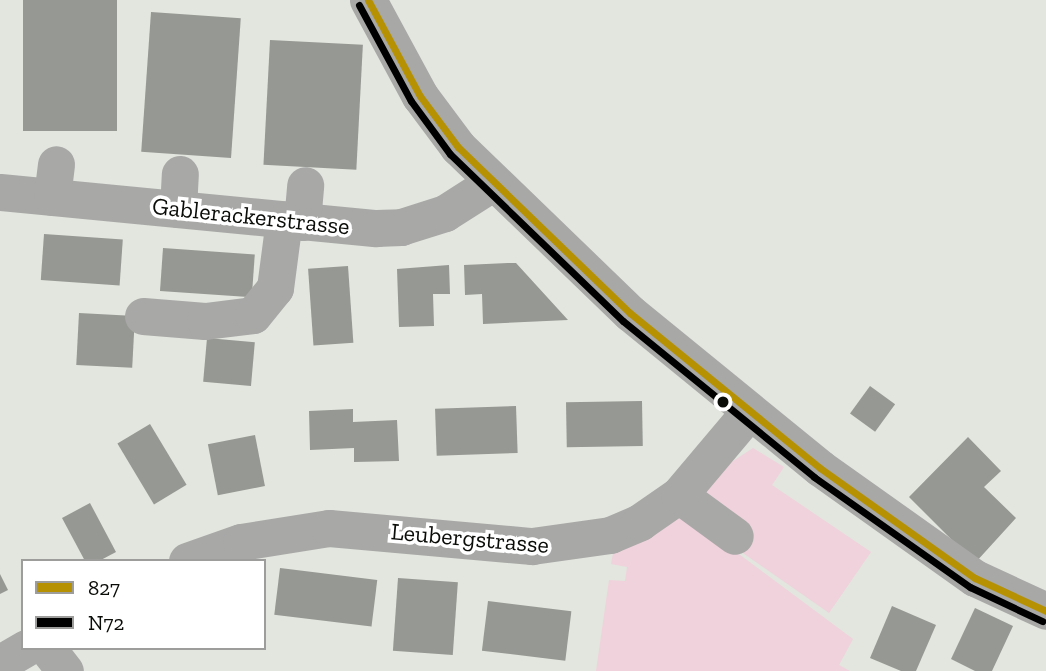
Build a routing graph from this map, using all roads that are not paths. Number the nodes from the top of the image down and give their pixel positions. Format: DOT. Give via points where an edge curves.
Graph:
graph roads {
  1 [pos="368,0"];
  2 [pos="492,183"];
  3 [pos="305,185"];
  4 [pos="0,192"];
  5 [pos="293,220"];
  6 [pos="143,316"];
  7 [pos="749,412"];
  8 [pos="679,495"];
  9 [pos="735,536"];
  10 [pos="193,559"];
  11 [pos="1046,611"];
  12 [pos="23,650"];
  13 [pos="49,650"];
  14 [pos="0,663"];
  15 [pos="65,671"];
  1 -- 2 [label="street" via="438,123"];
  2 -- 5 [label="street, Gablerackerstrasse" via="445,213 401,227"];
  2 -- 7 [label="street" via="630,313"];
  3 -- 5 [label="street"];
  4 -- 5 [label="street, Gablerackerstrasse" via="54,181 179,192"];
  5 -- 6 [label="street" via="275,288 253,315 205,321"];
  7 -- 8 [label="street, Leubergstrasse"];
  7 -- 11 [label="street" via="975,578"];
  8 -- 9 [label="street"];
  8 -- 10 [label="street, Leubergstrasse" via="640,522 610,535 557,546 329,528 241,542"];
  12 -- 14 [label="street"];
  13 -- 15 [label="street"];
}
